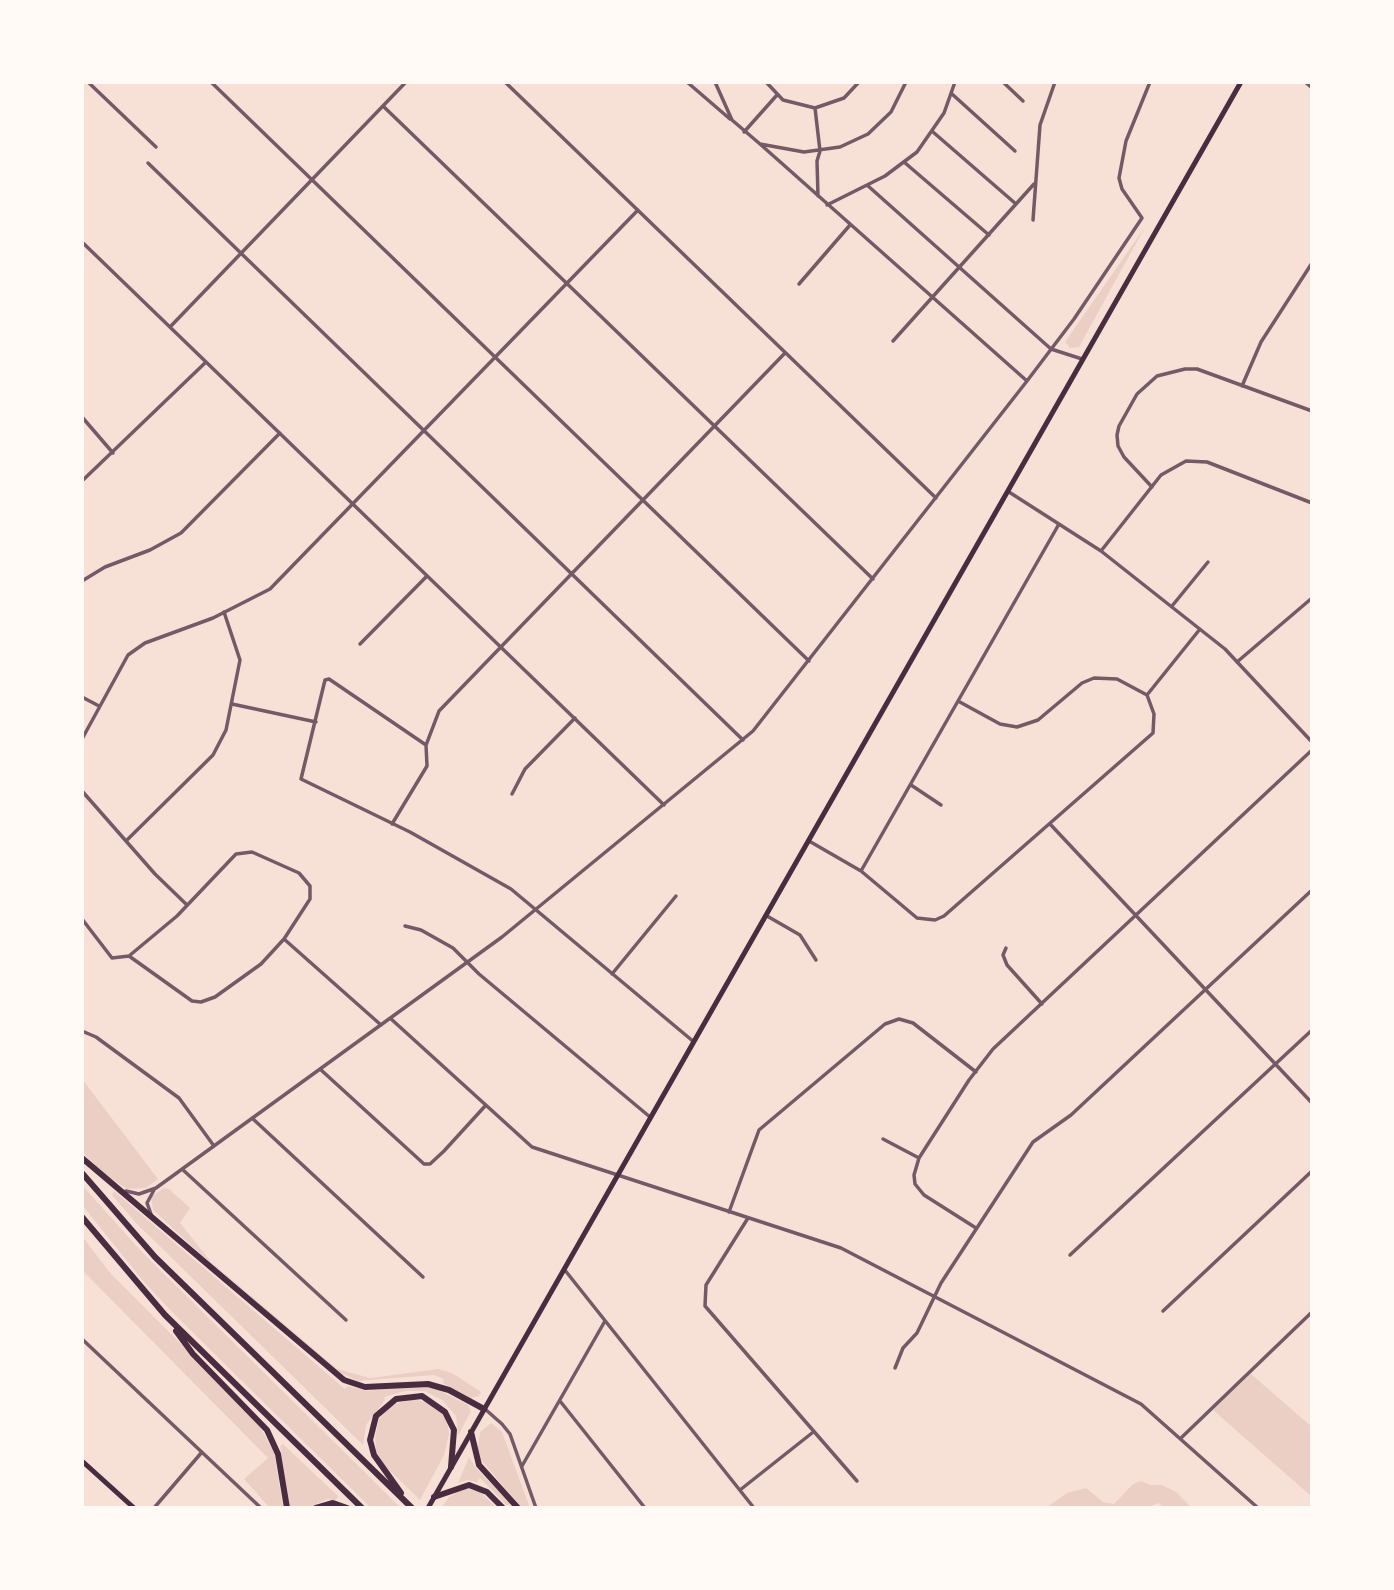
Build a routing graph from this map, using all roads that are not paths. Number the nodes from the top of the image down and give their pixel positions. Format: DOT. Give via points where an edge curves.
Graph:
graph roads {
  1 [pos="88,82"];
  2 [pos="211,82"];
  3 [pos="406,82"];
  4 [pos="505,82"];
  5 [pos="687,82"];
  6 [pos="715,82"];
  7 [pos="766,82"];
  8 [pos="859,82"];
  9 [pos="906,82"];
  10 [pos="955,82"];
  11 [pos="1003,82"];
  12 [pos="1055,82"];
  13 [pos="1150,82"];
  14 [pos="1241,82"];
  15 [pos="1306,82"];
  16 [pos="1312,88"];
  17 [pos="952,94"];
  18 [pos="777,95"];
  19 [pos="1023,100"];
  20 [pos="383,106"];
  21 [pos="815,108"];
  22 [pos="732,120"];
  23 [pos="744,132"];
  24 [pos="933,132"];
  25 [pos="760,144"];
  26 [pos="156,147"];
  27 [pos="820,151"];
  28 [pos="1015,151"];
  29 [pos="904,162"];
  30 [pos="148,163"];
  31 [pos="312,180"];
  32 [pos="1034,184"];
  33 [pos="867,185"];
  34 [pos="818,197"];
  35 [pos="1016,204"];
  36 [pos="827,205"];
  37 [pos="638,211"];
  38 [pos="1033,220"];
  39 [pos="850,224"];
  40 [pos="989,234"];
  41 [pos="82,242"];
  42 [pos="241,253"];
  43 [pos="1312,264"];
  44 [pos="960,268"];
  45 [pos="567,284"];
  46 [pos="799,284"];
  47 [pos="933,298"];
  48 [pos="170,327"];
  49 [pos="893,341"];
  50 [pos="1051,349"];
  51 [pos="785,353"];
  52 [pos="496,358"];
  53 [pos="1082,359"];
  54 [pos="206,362"];
  55 [pos="1027,381"];
  56 [pos="1242,387"];
  57 [pos="1312,411"];
  58 [pos="82,417"];
  59 [pos="714,426"];
  60 [pos="425,431"];
  61 [pos="280,433"];
  62 [pos="113,453"];
  63 [pos="82,481"];
  64 [pos="1152,487"];
  65 [pos="1009,492"];
  66 [pos="936,498"];
  67 [pos="643,500"];
  68 [pos="1312,503"];
  69 [pos="354,505"];
  70 [pos="1059,524"];
  71 [pos="1101,551"];
  72 [pos="1208,562"];
  73 [pos="572,573"];
  74 [pos="427,576"];
  75 [pos="873,579"];
  76 [pos="82,581"];
  77 [pos="1312,598"];
  78 [pos="1172,606"];
  79 [pos="224,612"];
  80 [pos="1200,629"];
  81 [pos="360,644"];
  82 [pos="501,647"];
  83 [pos="809,660"];
  84 [pos="1237,662"];
  85 [pos="1147,695"];
  86 [pos="82,697"];
  87 [pos="958,701"];
  88 [pos="232,704"];
  89 [pos="99,706"];
  90 [pos="575,718"];
  91 [pos="316,722"];
  92 [pos="82,739"];
  93 [pos="743,740"];
  94 [pos="1312,743"];
  95 [pos="426,745"];
  96 [pos="1312,750"];
  97 [pos="911,785"];
  98 [pos="82,791"];
  99 [pos="512,794"];
  100 [pos="664,805"];
  101 [pos="941,805"];
  102 [pos="392,824"];
  103 [pos="1050,824"];
  104 [pos="127,840"];
  105 [pos="809,841"];
  106 [pos="861,871"];
  107 [pos="1312,890"];
  108 [pos="676,896"];
  109 [pos="187,905"];
  110 [pos="536,910"];
  111 [pos="767,916"];
  112 [pos="1135,916"];
  113 [pos="82,919"];
  114 [pos="405,926"];
  115 [pos="284,939"];
  116 [pos="1006,948"];
  117 [pos="129,956"];
  118 [pos="816,960"];
  119 [pos="467,962"];
  120 [pos="612,974"];
  121 [pos="1205,990"];
  122 [pos="1042,1004"];
  123 [pos="390,1018"];
  124 [pos="380,1025"];
  125 [pos="1312,1030"];
  126 [pos="82,1031"];
  127 [pos="694,1042"];
  128 [pos="1275,1065"];
  129 [pos="320,1069"];
  130 [pos="976,1072"];
  131 [pos="1312,1103"];
  132 [pos="486,1105"];
  133 [pos="651,1117"];
  134 [pos="252,1118"];
  135 [pos="883,1139"];
  136 [pos="214,1146"];
  137 [pos="82,1158"];
  138 [pos="919,1158"];
  139 [pos="182,1169"];
  140 [pos="1312,1171"];
  141 [pos="82,1173"];
  142 [pos="617,1176"];
  143 [pos="107,1181"];
  144 [pos="156,1188"];
  145 [pos="729,1212"];
  146 [pos="82,1217"];
  147 [pos="748,1218"];
  148 [pos="976,1228"];
  149 [pos="168,1233"];
  150 [pos="1070,1255"];
  151 [pos="564,1269"];
  152 [pos="423,1277"];
  153 [pos="935,1296"];
  154 [pos="1163,1311"];
  155 [pos="1312,1312"];
  156 [pos="165,1315"];
  157 [pos="346,1320"];
  158 [pos="605,1321"];
  159 [pos="82,1339"];
  160 [pos="895,1368"];
  161 [pos="560,1401"];
  162 [pos="484,1409"];
  163 [pos="471,1432"];
  164 [pos="813,1433"];
  165 [pos="1181,1438"];
  166 [pos="202,1452"];
  167 [pos="82,1461"];
  168 [pos="522,1466"];
  169 [pos="451,1467"];
  170 [pos="856,1481"];
  171 [pos="740,1490"];
  172 [pos="434,1497"];
  173 [pos="412,1507"];
  174 [pos="134,1508"];
  175 [pos="153,1508"];
  176 [pos="261,1508"];
  177 [pos="287,1508"];
  178 [pos="316,1508"];
  179 [pos="347,1508"];
  180 [pos="362,1508"];
  181 [pos="428,1508"];
  182 [pos="503,1508"];
  183 [pos="518,1508"];
  184 [pos="536,1508"];
  185 [pos="645,1508"];
  186 [pos="754,1508"];
  187 [pos="1258,1508"];
  1 -- 26 [label="street"];
  2 -- 31 [label="street"];
  3 -- 20 [label="street"];
  4 -- 37 [label="street"];
  5 -- 22 [label="street"];
  6 -- 22 [label="street"];
  7 -- 18 [label="street"];
  8 -- 21 [label="street" via="844,98"];
  9 -- 27 [label="street" via="897,103 877,127 850,144"];
  10 -- 17 [label="street"];
  11 -- 19 [label="street"];
  12 -- 32 [label="street" via="1040,125"];
  13 -- 50 [label="street" via="1126,141 1119,178 1142,218"];
  14 -- 53 [label="main road"];
  15 -- 16 [label="street"];
  17 -- 24 [label="street"];
  17 -- 28 [label="street"];
  18 -- 21 [label="street" via="791,104"];
  18 -- 23 [label="street"];
  20 -- 31 [label="street"];
  20 -- 45 [label="street"];
  21 -- 27 [label="street"];
  22 -- 23 [label="street"];
  23 -- 25 [label="street"];
  24 -- 29 [label="street"];
  24 -- 35 [label="street"];
  25 -- 27 [label="street"];
  25 -- 34 [label="street"];
  27 -- 34 [label="street"];
  29 -- 33 [label="street"];
  29 -- 40 [label="street"];
  30 -- 42 [label="street"];
  31 -- 42 [label="street"];
  31 -- 52 [label="street"];
  32 -- 35 [label="street"];
  32 -- 38 [label="street"];
  33 -- 36 [label="street"];
  33 -- 44 [label="street"];
  34 -- 36 [label="street"];
  35 -- 40 [label="street"];
  36 -- 39 [label="street"];
  37 -- 45 [label="street"];
  37 -- 51 [label="street"];
  39 -- 46 [label="street"];
  39 -- 47 [label="street"];
  40 -- 44 [label="street"];
  41 -- 48 [label="street"];
  42 -- 48 [label="street"];
  42 -- 60 [label="street"];
  43 -- 56 [label="street" via="1261,342"];
  44 -- 47 [label="street"];
  44 -- 50 [label="street"];
  45 -- 52 [label="street"];
  45 -- 59 [label="street"];
  47 -- 49 [label="street"];
  47 -- 55 [label="street"];
  48 -- 54 [label="street"];
  50 -- 53 [label="street"];
  50 -- 55 [label="street"];
  51 -- 59 [label="street"];
  51 -- 66 [label="street"];
  52 -- 60 [label="street"];
  52 -- 67 [label="street"];
  53 -- 65 [label="main road"];
  54 -- 61 [label="street"];
  54 -- 62 [label="street"];
  55 -- 66 [label="street"];
  56 -- 57 [label="street"];
  56 -- 64 [label="street" via="1197,369 1185,369 1157,376 1137,394 1119,426 1118,446"];
  58 -- 62 [label="street"];
  59 -- 67 [label="street"];
  59 -- 75 [label="street"];
  60 -- 69 [label="street"];
  60 -- 73 [label="street"];
  61 -- 69 [label="street"];
  61 -- 76 [label="street" via="181,533"];
  62 -- 63 [label="street"];
  64 -- 68 [label="street" via="1172,466 1200,461"];
  64 -- 71 [label="street"];
  65 -- 70 [label="street"];
  65 -- 105 [label="main road"];
  66 -- 75 [label="street"];
  67 -- 73 [label="street"];
  67 -- 83 [label="street"];
  69 -- 74 [label="street"];
  69 -- 79 [label="street" via="270,589"];
  70 -- 71 [label="street"];
  70 -- 87 [label="street"];
  71 -- 78 [label="street"];
  72 -- 78 [label="street"];
  73 -- 82 [label="street"];
  73 -- 93 [label="street"];
  74 -- 81 [label="street"];
  74 -- 82 [label="street"];
  75 -- 83 [label="street"];
  77 -- 84 [label="street"];
  78 -- 80 [label="street"];
  79 -- 88 [label="street" via="240,660"];
  79 -- 89 [label="street" via="135,649"];
  80 -- 84 [label="street"];
  80 -- 85 [label="street"];
  82 -- 90 [label="street"];
  82 -- 95 [label="street" via="439,711"];
  83 -- 93 [label="street"];
  84 -- 94 [label="street"];
  85 -- 87 [label="street" via="1117,678 1094,678 1038,720 1017,727 1000,724"];
  85 -- 103 [label="street" via="1154,714 1153,733"];
  86 -- 89 [label="street"];
  87 -- 97 [label="street"];
  88 -- 91 [label="street"];
  88 -- 104 [label="street" via="213,755"];
  89 -- 92 [label="street"];
  90 -- 99 [label="street" via="525,769"];
  90 -- 100 [label="street"];
  91 -- 95 [label="street" via="325,680 333,679"];
  91 -- 102 [label="street" via="303,782"];
  93 -- 100 [label="street"];
  95 -- 102 [label="street" via="427,766"];
  96 -- 112 [label="street"];
  97 -- 101 [label="street"];
  97 -- 106 [label="street"];
  98 -- 104 [label="street"];
  100 -- 110 [label="street"];
  102 -- 110 [label="street" via="511,889"];
  103 -- 106 [label="street" via="935,920 917,918"];
  103 -- 112 [label="street"];
  104 -- 109 [label="street"];
  105 -- 106 [label="street"];
  105 -- 111 [label="main road"];
  107 -- 121 [label="street"];
  108 -- 120 [label="street"];
  109 -- 115 [label="street" via="236,854 252,852 299,873 310,886 310,899"];
  109 -- 117 [label="street"];
  110 -- 119 [label="street"];
  110 -- 120 [label="street"];
  111 -- 118 [label="street" via="800,934"];
  111 -- 127 [label="main road"];
  112 -- 121 [label="street"];
  112 -- 122 [label="street"];
  113 -- 117 [label="street" via="112,958"];
  114 -- 119 [label="street" via="445,942"];
  115 -- 117 [label="street" via="261,964 215,998 201,1002 192,1001"];
  115 -- 124 [label="street"];
  116 -- 122 [label="street" via="1007,965"];
  119 -- 123 [label="street"];
  119 -- 133 [label="street"];
  120 -- 127 [label="street"];
  121 -- 128 [label="street"];
  121 -- 148 [label="street" via="1072,1115 1033,1142"];
  122 -- 130 [label="street" via="993,1049"];
  123 -- 124 [label="street"];
  123 -- 132 [label="street"];
  124 -- 129 [label="street"];
  125 -- 128 [label="street"];
  126 -- 136 [label="street" via="179,1098"];
  127 -- 133 [label="main road"];
  128 -- 131 [label="street"];
  128 -- 150 [label="street"];
  129 -- 132 [label="street" via="424,1164 444,1151"];
  129 -- 134 [label="street"];
  130 -- 138 [label="street"];
  130 -- 145 [label="street" via="913,1023 899,1019 886,1024 759,1130"];
  132 -- 142 [label="street" via="532,1147"];
  133 -- 142 [label="main road"];
  134 -- 136 [label="street"];
  134 -- 152 [label="street"];
  135 -- 138 [label="street"];
  136 -- 139 [label="street"];
  137 -- 143 [label="highway"];
  138 -- 148 [label="street" via="914,1175 920,1191"];
  139 -- 144 [label="street"];
  139 -- 157 [label="street"];
  140 -- 154 [label="street"];
  141 -- 173 [label="highway" via="155,1257"];
  142 -- 145 [label="street"];
  142 -- 151 [label="main road"];
  143 -- 144 [label="street" via="135,1194"];
  143 -- 149 [label="highway"];
  144 -- 149 [label="street" via="147,1207"];
  145 -- 147 [label="street"];
  146 -- 156 [label="highway"];
  147 -- 153 [label="street" via="841,1248"];
  147 -- 164 [label="street" via="706,1285 705,1306"];
  148 -- 153 [label="street"];
  149 -- 162 [label="highway" via="344,1380 365,1387 428,1384"];
  151 -- 158 [label="street"];
  151 -- 162 [label="main road"];
  153 -- 160 [label="street"];
  153 -- 165 [label="street" via="1141,1404"];
  155 -- 165 [label="street"];
  156 -- 177 [label="highway" via="193,1354 267,1430 278,1454"];
  156 -- 180 [label="highway"];
  158 -- 161 [label="street"];
  158 -- 171 [label="street"];
  159 -- 166 [label="street"];
  161 -- 168 [label="street"];
  161 -- 185 [label="street"];
  162 -- 163 [label="main road"];
  162 -- 168 [label="street" via="510,1434"];
  163 -- 169 [label="main road"];
  163 -- 183 [label="highway" via="479,1465"];
  164 -- 170 [label="street"];
  164 -- 171 [label="street"];
  165 -- 187 [label="street"];
  166 -- 175 [label="street"];
  166 -- 176 [label="street"];
  167 -- 174 [label="main road"];
  168 -- 184 [label="street"];
  169 -- 172 [label="main road"];
  169 -- 173 [label="highway" via="454,1430 437,1404 412,1395 383,1408 372,1424 371,1450"];
  171 -- 186 [label="street"];
  172 -- 181 [label="main road"];
  172 -- 182 [label="highway" via="462,1485 473,1486"];
  178 -- 179 [label="highway" via="333,1503"];
}
